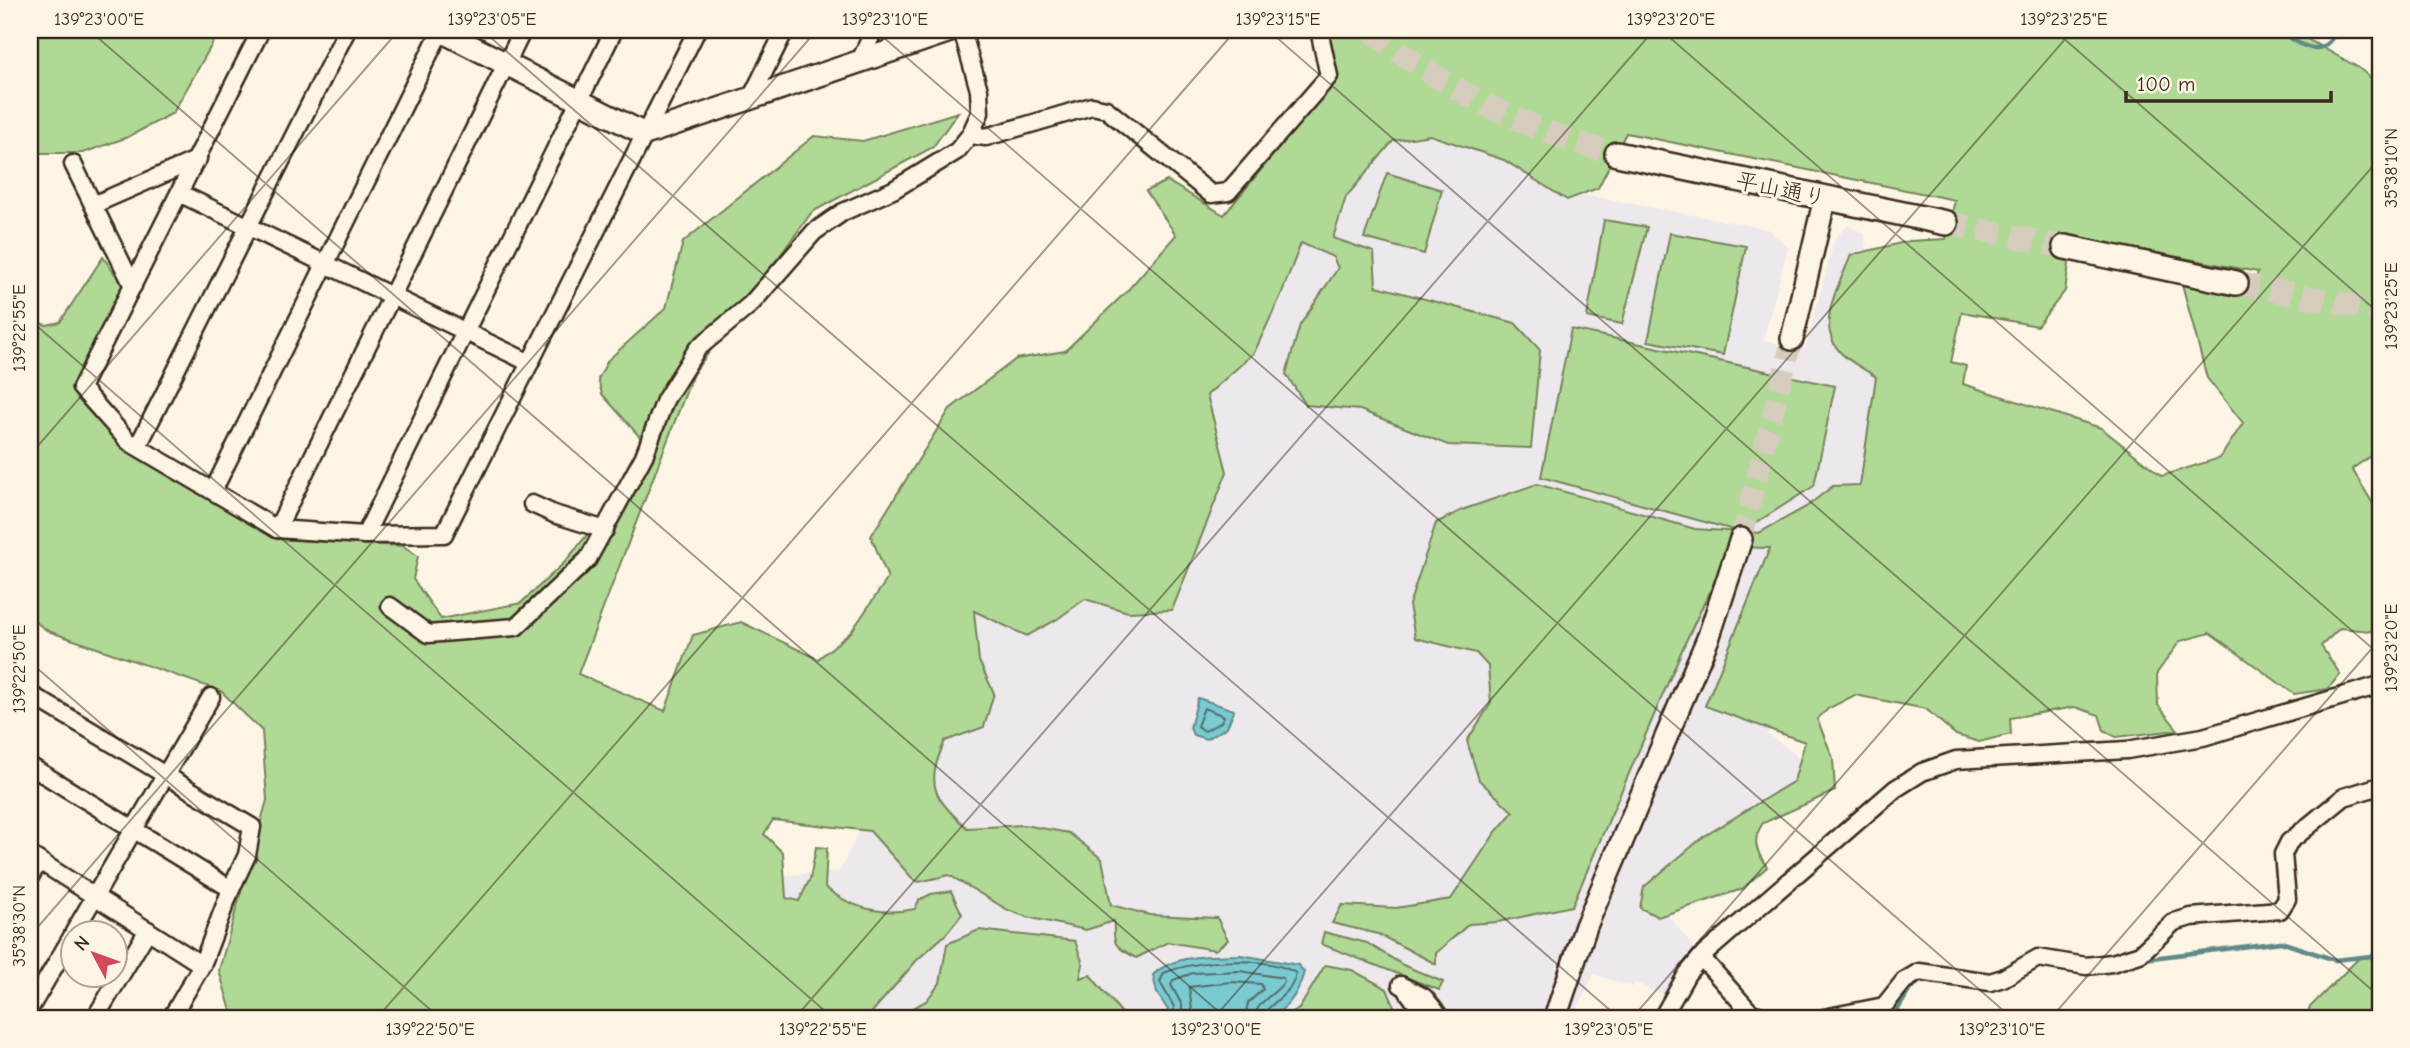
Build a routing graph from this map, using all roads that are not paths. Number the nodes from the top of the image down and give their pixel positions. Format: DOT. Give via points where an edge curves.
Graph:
graph roads {
  1 [pos="261,30"];
  2 [pos="348,30"];
  3 [pos="440,30"];
  4 [pos="523,30"];
  5 [pos="614,30"];
  6 [pos="697,30"];
  7 [pos="785,30"];
  8 [pos="874,30"];
  9 [pos="953,30"];
  10 [pos="962,30"];
  11 [pos="1319,30"];
  12 [pos="859,63"];
  13 [pos="507,64"];
  14 [pos="752,96"];
  15 [pos="579,100"];
  16 [pos="645,134"];
  17 [pos="970,135"];
  18 [pos="1617,154"];
  19 [pos="198,159"];
  20 [pos="74,164"];
  21 [pos="181,194"];
  22 [pos="1825,198"];
  23 [pos="93,205"];
  24 [pos="1946,223"];
  25 [pos="248,226"];
  26 [pos="2064,247"];
  27 [pos="325,264"];
  28 [pos="2236,283"];
  29 [pos="132,286"];
  30 [pos="392,296"];
  31 [pos="465,332"];
  32 [pos="1792,339"];
  33 [pos="530,363"];
  34 [pos="138,446"];
  35 [pos="213,491"];
  36 [pos="532,504"];
  37 [pos="277,529"];
  38 [pos="605,530"];
  39 [pos="365,536"];
  40 [pos="1741,539"];
  41 [pos="390,606"];
  42 [pos="2380,685"];
  43 [pos="30,694"];
  44 [pos="211,697"];
  45 [pos="30,766"];
  46 [pos="165,776"];
  47 [pos="2380,786"];
  48 [pos="134,829"];
  49 [pos="34,858"];
  50 [pos="30,877"];
  51 [pos="231,889"];
  52 [pos="95,896"];
  53 [pos="83,918"];
  54 [pos="148,930"];
  55 [pos="1701,957"];
  56 [pos="60,958"];
  57 [pos="202,965"];
  58 [pos="30,1010"];
  59 [pos="38,1018"];
  60 [pos="95,1018"];
  61 [pos="171,1018"];
  62 [pos="1427,1018"];
  63 [pos="1441,1018"];
  64 [pos="1555,1018"];
  65 [pos="1662,1018"];
  66 [pos="1765,1018"];
  67 [pos="1830,1018"];
  1 -- 19 [label="street"];
  2 -- 25 [label="street"];
  3 -- 13 [label="street"];
  3 -- 27 [label="street"];
  4 -- 13 [label="street"];
  5 -- 15 [label="street"];
  6 -- 16 [label="street"];
  7 -- 14 [label="street"];
  8 -- 12 [label="street"];
  9 -- 12 [label="street"];
  10 -- 17 [label="street" via="979,90 980,113"];
  11 -- 17 [label="street" via="1329,76 1228,192 1211,194 1106,108 1092,106 986,137"];
  12 -- 14 [label="street"];
  13 -- 15 [label="street"];
  13 -- 30 [label="street"];
  14 -- 16 [label="street"];
  15 -- 16 [label="street"];
  15 -- 31 [label="street"];
  16 -- 33 [label="street"];
  17 -- 38 [label="street" via="957,150 893,190 843,212 814,232 751,304 697,349 665,400 644,456"];
  18 -- 22 [label="main road, 平山通り"];
  19 -- 21 [label="street"];
  19 -- 23 [label="street"];
  20 -- 23 [label="street"];
  21 -- 25 [label="street"];
  21 -- 29 [label="street"];
  22 -- 24 [label="main road, 平山通り"];
  22 -- 32 [label="street"];
  23 -- 29 [label="street"];
  25 -- 27 [label="street"];
  25 -- 34 [label="street"];
  26 -- 28 [label="main road"];
  27 -- 30 [label="street"];
  27 -- 35 [label="street"];
  29 -- 34 [label="street" via="81,388 129,442"];
  30 -- 31 [label="street"];
  30 -- 37 [label="street"];
  31 -- 33 [label="street"];
  31 -- 39 [label="street"];
  33 -- 39 [label="street" via="444,534"];
  34 -- 35 [label="street"];
  35 -- 37 [label="street"];
  36 -- 38 [label="street"];
  37 -- 39 [label="street"];
  38 -- 41 [label="street" via="588,559 516,627 428,634"];
  40 -- 64 [label="street" via="1714,624 1586,926"];
  42 -- 55 [label="street" via="2203,737 2127,750 1956,760 1922,772 1895,789"];
  43 -- 46 [label="street"];
  44 -- 46 [label="street"];
  45 -- 48 [label="street"];
  46 -- 48 [label="street"];
  46 -- 51 [label="street" via="252,827 247,855"];
  47 -- 67 [label="street" via="2344,797 2290,842 2283,854 2287,899 2280,910 2174,922 2140,954 2112,963 2086,966 2038,958 1990,982 1919,972 1904,981 1884,1006"];
  48 -- 51 [label="street"];
  48 -- 52 [label="street"];
  49 -- 50 [label="street"];
  49 -- 52 [label="street"];
  51 -- 57 [label="street"];
  52 -- 53 [label="street"];
  52 -- 54 [label="street"];
  54 -- 57 [label="street"];
  54 -- 60 [label="street"];
  55 -- 65 [label="street"];
  55 -- 66 [label="street" via="1749,1012"];
  56 -- 58 [label="street"];
  57 -- 61 [label="street"];
  58 -- 59 [label="street"];
  62 -- 63 [label="street" via="1401,985 1424,997"];
}
